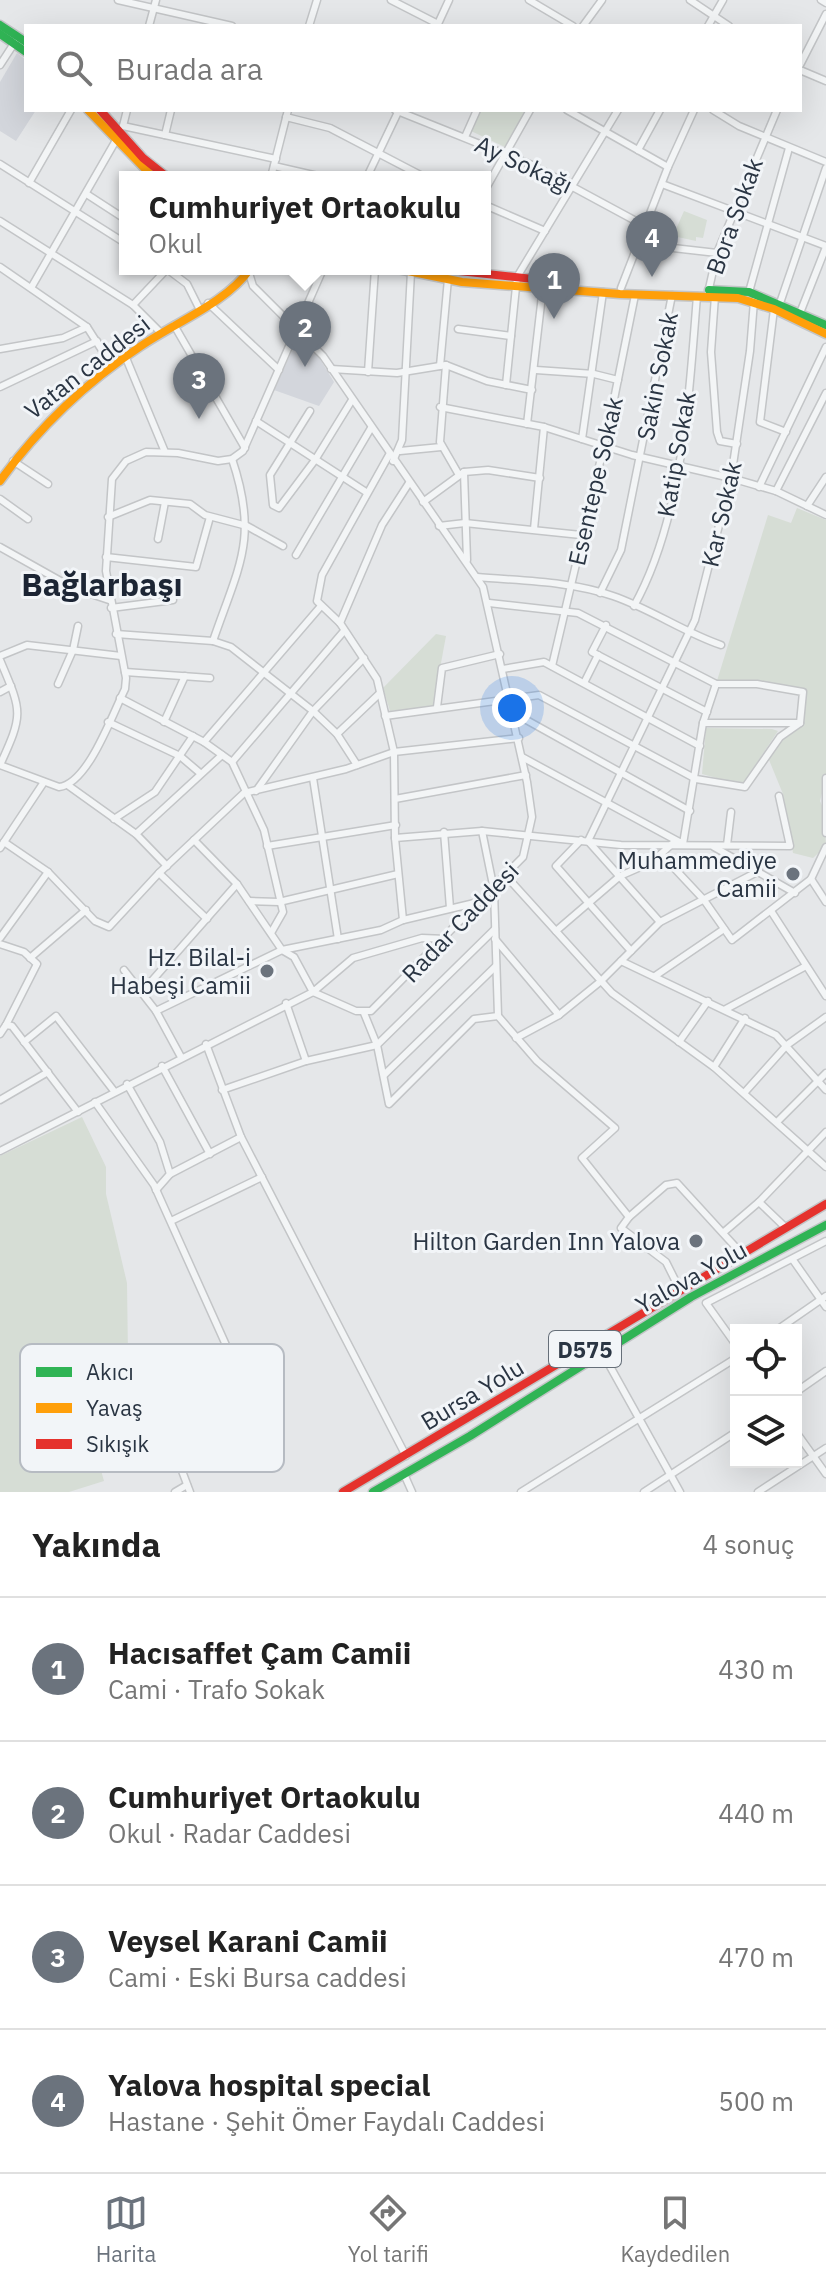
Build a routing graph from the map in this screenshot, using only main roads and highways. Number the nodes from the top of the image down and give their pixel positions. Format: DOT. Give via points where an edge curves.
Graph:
graph roads {
  1 [pos="0,25"];
  2 [pos="0,34"];
  3 [pos="22,42"];
  4 [pos="91,112"];
  5 [pos="102,112"];
  6 [pos="119,134"];
  7 [pos="148,171"];
  8 [pos="160,171"];
  9 [pos="247,275"];
  10 [pos="427,275"];
  11 [pos="478,275"];
  12 [pos="517,281"];
  13 [pos="710,294"];
  14 [pos="777,306"];
  15 [pos="826,325"];
  16 [pos="826,334"];
  17 [pos="0,481"];
  18 [pos="826,1204"];
  19 [pos="826,1225"];
  20 [pos="343,1492"];
  21 [pos="373,1492"];
  1 -- 3 [label="main road"];
  2 -- 3 [label="main road"];
  4 -- 6 [label="main road"];
  5 -- 6 [label="main road"];
  6 -- 7 [label="main road"];
  6 -- 8 [label="main road"];
  9 -- 17 [label="main road, Vatan caddesi" via="238,286 112,366 47,419"];
  10 -- 12 [label="main road"];
  11 -- 12 [label="main road"];
  12 -- 13 [label="main road"];
  12 -- 13 [label="main road" via="635,295"];
  13 -- 14 [label="main road"];
  13 -- 14 [label="main road" via="749,292"];
  14 -- 15 [label="main road"];
  14 -- 16 [label="main road"];
  18 -- 20 [label="main road, Bursa Yolu / D575"];
  19 -- 21 [label="main road, Yalova Yolu / D575" via="691,1297"];
}
